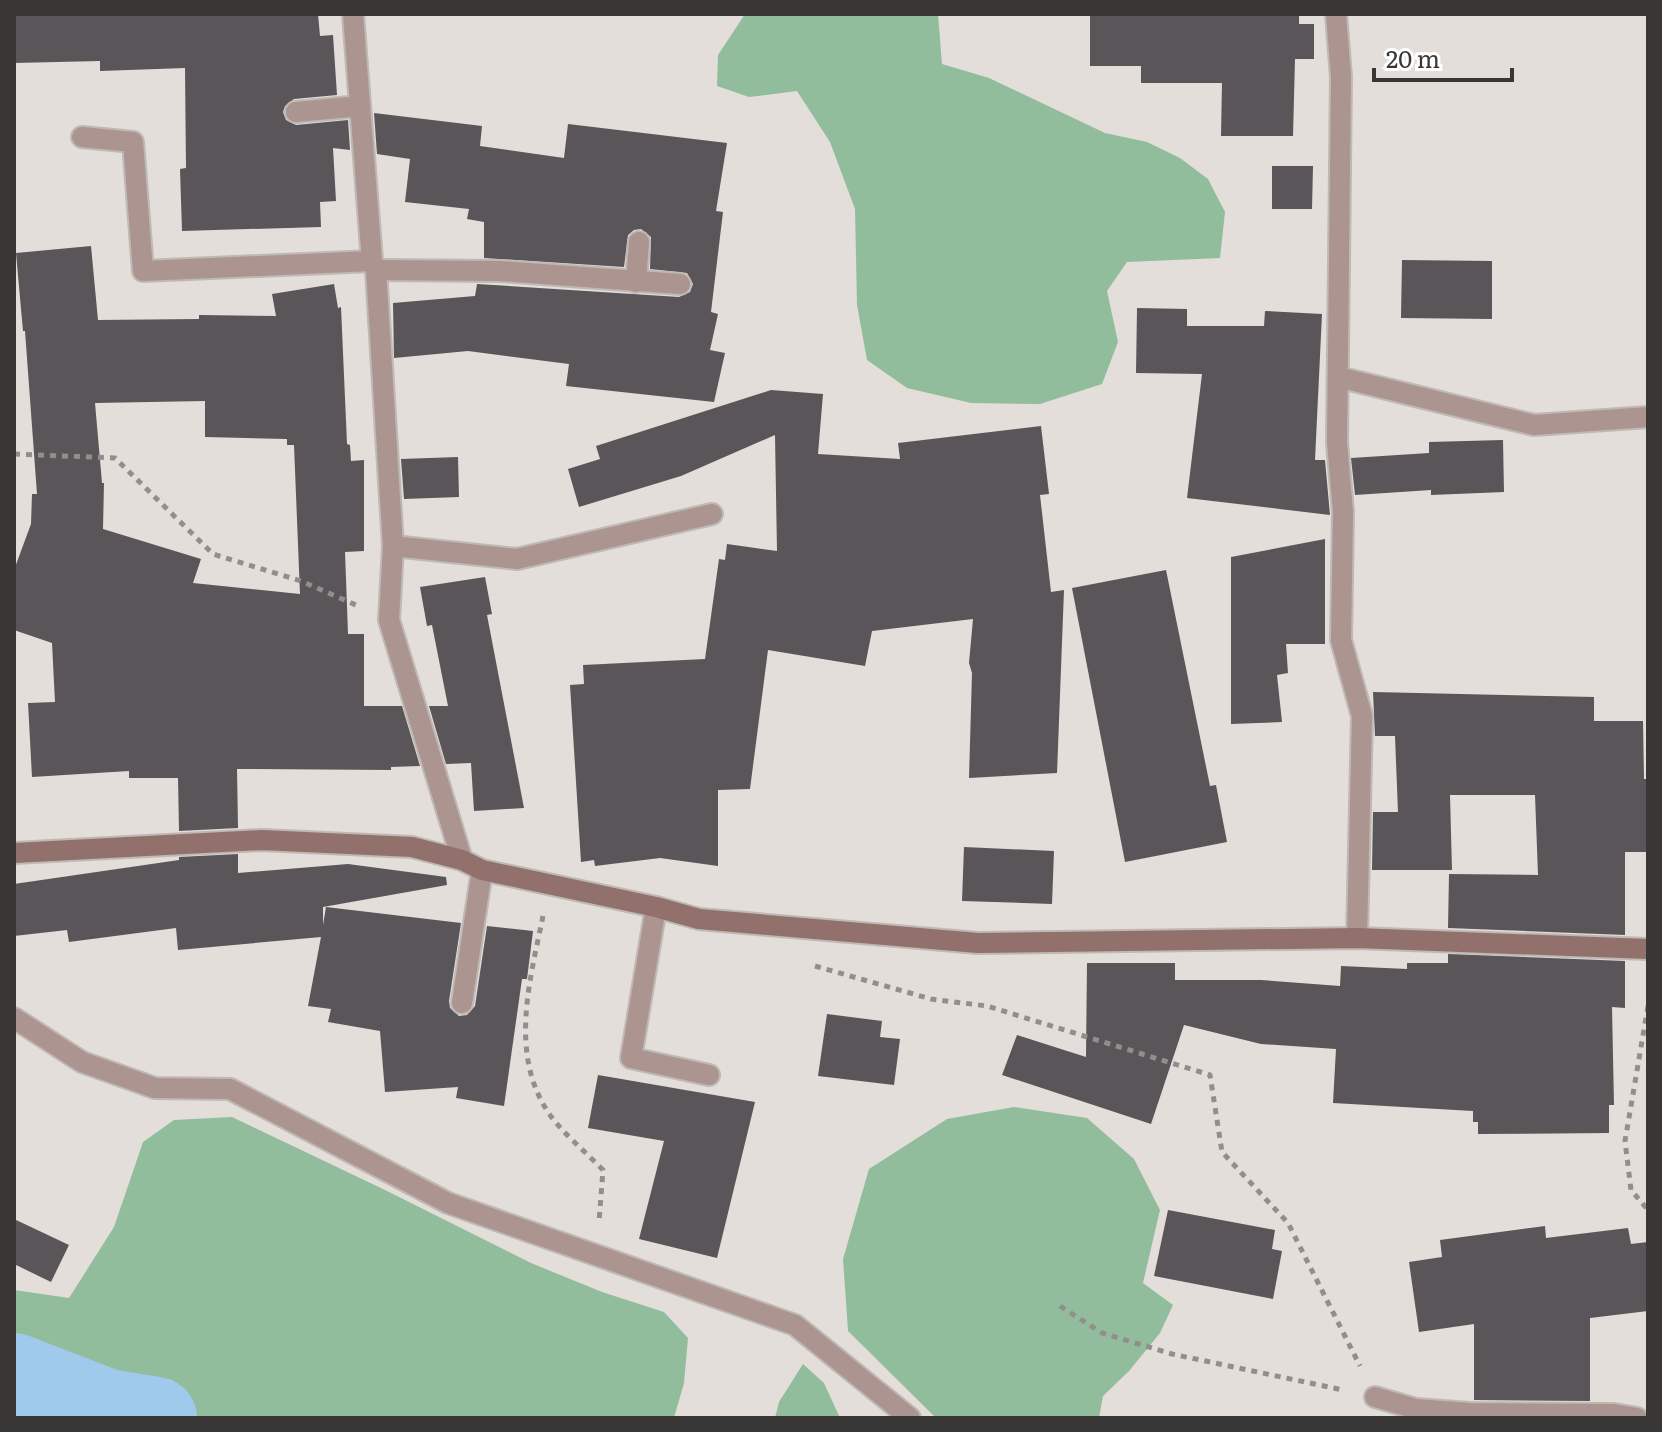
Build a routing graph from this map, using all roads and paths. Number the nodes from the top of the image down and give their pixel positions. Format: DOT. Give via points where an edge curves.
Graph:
graph roads {
  1 [pos="353,14"];
  2 [pos="1336,14"];
  3 [pos="360,106"];
  4 [pos="296,112"];
  5 [pos="82,137"];
  6 [pos="639,242"];
  7 [pos="374,266"];
  8 [pos="636,282"];
  9 [pos="680,284"];
  10 [pos="1338,377"];
  11 [pos="1648,417"];
  12 [pos="14,454"];
  13 [pos="712,514"];
  14 [pos="393,546"];
  15 [pos="389,620"];
  16 [pos="14,853"];
  17 [pos="462,860"];
  18 [pos="482,870"];
  19 [pos="549,884"];
  20 [pos="656,907"];
  21 [pos="791,929"];
  22 [pos="1357,938"];
  23 [pos="1648,949"];
  24 [pos="462,1003"];
  25 [pos="1648,1006"];
  26 [pos="14,1018"];
  27 [pos="709,1075"];
  28 [pos="1648,1210"];
  29 [pos="596,1255"];
  30 [pos="1060,1306"];
  31 [pos="1375,1397"];
  32 [pos="910,1418"];
  33 [pos="1637,1418"];
  1 -- 3 [label="street"];
  2 -- 10 [label="street" via="1341,77"];
  3 -- 4 [label="street"];
  3 -- 7 [label="street"];
  5 -- 7 [label="street" via="133,142 143,271"];
  6 -- 8 [label="street"];
  7 -- 8 [label="street"];
  7 -- 14 [label="street"];
  8 -- 9 [label="street"];
  10 -- 11 [label="street" via="1534,425"];
  10 -- 22 [label="street" via="1341,640 1362,716"];
  12 -- 15 [label="path" via="115,458 213,554 301,581"];
  13 -- 14 [label="street" via="517,559"];
  14 -- 15 [label="street"];
  15 -- 17 [label="street"];
  16 -- 17 [label="street" via="262,840 412,847"];
  17 -- 18 [label="street"];
  18 -- 19 [label="street"];
  18 -- 24 [label="street"];
  19 -- 20 [label="street"];
  19 -- 29 [label="path" via="524,1025 530,1071 549,1113 603,1170"];
  20 -- 21 [label="street" via="699,919"];
  20 -- 27 [label="street" via="631,1058"];
  21 -- 22 [label="street" via="978,943"];
  21 -- 31 [label="path" via="794,959 931,999 987,1006 1210,1075 1222,1152 1288,1223"];
  22 -- 23 [label="street"];
  25 -- 28 [label="path" via="1625,1141 1631,1190"];
  26 -- 29 [label="street" via="82,1062 155,1088 230,1089 448,1203"];
  29 -- 32 [label="street" via="795,1325"];
  30 -- 31 [label="path" via="1102,1333 1172,1354"];
  31 -- 33 [label="street" via="1416,1409"];
}
